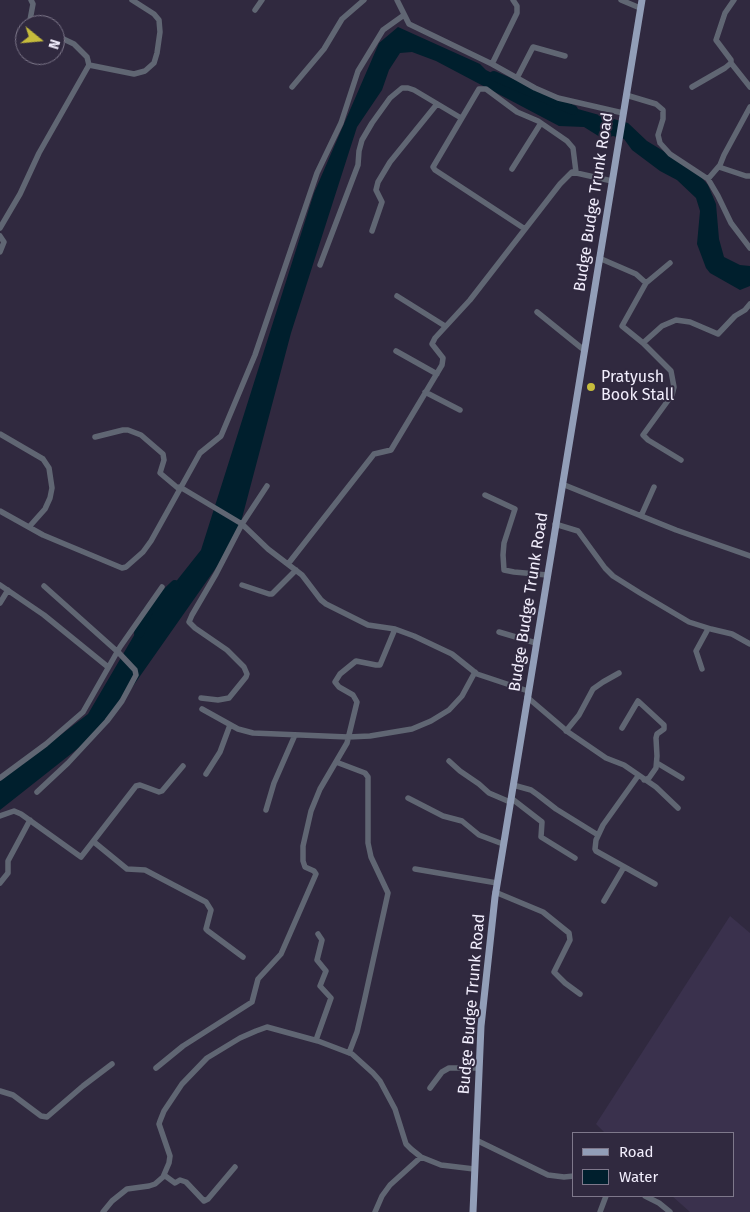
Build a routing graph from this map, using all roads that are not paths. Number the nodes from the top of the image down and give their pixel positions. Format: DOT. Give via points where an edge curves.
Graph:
graph roads {
  1 [pos="31,0"];
  2 [pos="132,0"];
  3 [pos="262,0"];
  4 [pos="364,0"];
  5 [pos="397,0"];
  6 [pos="513,0"];
  7 [pos="621,0"];
  8 [pos="734,0"];
  9 [pos="641,4"];
  10 [pos="255,10"];
  11 [pos="31,15"];
  12 [pos="404,15"];
  13 [pos="65,40"];
  14 [pos="565,56"];
  15 [pos="731,63"];
  16 [pos="492,64"];
  17 [pos="89,66"];
  18 [pos="517,78"];
  19 [pos="692,87"];
  20 [pos="750,87"];
  21 [pos="292,88"];
  22 [pos="626,95"];
  23 [pos="437,104"];
  24 [pos="750,107"];
  25 [pos="622,117"];
  26 [pos="461,118"];
  27 [pos="541,123"];
  28 [pos="719,167"];
  29 [pos="512,169"];
  30 [pos="576,172"];
  31 [pos="750,176"];
  32 [pos="708,179"];
  33 [pos="612,181"];
  34 [pos="0,228"];
  35 [pos="525,229"];
  36 [pos="372,231"];
  37 [pos="0,236"];
  38 [pos="750,248"];
  39 [pos="0,252"];
  40 [pos="599,258"];
  41 [pos="670,263"];
  42 [pos="320,265"];
  43 [pos="646,283"];
  44 [pos="397,296"];
  45 [pos="750,304"];
  46 [pos="537,312"];
  47 [pos="445,326"];
  48 [pos="643,343"];
  49 [pos="584,350"];
  50 [pos="396,351"];
  51 [pos="437,374"];
  52 [pos="426,392"];
  53 [pos="460,410"];
  54 [pos="0,434"];
  55 [pos="95,438"];
  56 [pos="681,460"];
  57 [pos="562,484"];
  58 [pos="267,486"];
  59 [pos="180,488"];
  60 [pos="654,488"];
  61 [pos="485,496"];
  62 [pos="0,510"];
  63 [pos="641,516"];
  64 [pos="240,522"];
  65 [pos="556,524"];
  66 [pos="29,527"];
  67 [pos="750,556"];
  68 [pos="288,564"];
  69 [pos="296,570"];
  70 [pos="547,575"];
  71 [pos="0,585"];
  72 [pos="242,585"];
  73 [pos="44,586"];
  74 [pos="162,587"];
  75 [pos="8,590"];
  76 [pos="0,603"];
  77 [pos="395,629"];
  78 [pos="708,629"];
  79 [pos="499,632"];
  80 [pos="536,643"];
  81 [pos="750,644"];
  82 [pos="118,652"];
  83 [pos="108,667"];
  84 [pos="702,669"];
  85 [pos="475,672"];
  86 [pos="619,673"];
  87 [pos="528,694"];
  88 [pos="201,698"];
  89 [pos="202,710"];
  90 [pos="230,725"];
  91 [pos="622,728"];
  92 [pos="566,731"];
  93 [pos="295,735"];
  94 [pos="348,737"];
  95 [pos="449,761"];
  96 [pos="336,762"];
  97 [pos="657,763"];
  98 [pos="183,766"];
  99 [pos="206,774"];
  100 [pos="638,776"];
  101 [pos="0,778"];
  102 [pos="682,778"];
  103 [pos="644,780"];
  104 [pos="513,786"];
  105 [pos="38,792"];
  106 [pos="408,798"];
  107 [pos="510,800"];
  108 [pos="678,808"];
  109 [pos="266,810"];
  110 [pos="0,816"];
  111 [pos="30,820"];
  112 [pos="598,835"];
  113 [pos="94,842"];
  114 [pos="503,844"];
  115 [pos="575,858"];
  116 [pos="624,867"];
  117 [pos="415,869"];
  118 [pos="0,883"];
  119 [pos="497,883"];
  120 [pos="654,884"];
  121 [pos="495,892"];
  122 [pos="604,901"];
  123 [pos="318,934"];
  124 [pos="242,957"];
  125 [pos="580,994"];
  126 [pos="316,1040"];
  127 [pos="350,1053"];
  128 [pos="112,1064"];
  129 [pos="156,1068"];
  130 [pos="479,1068"];
  131 [pos="430,1088"];
  132 [pos="0,1091"];
  133 [pos="476,1140"];
  134 [pos="421,1157"];
  135 [pos="235,1167"];
  136 [pos="474,1169"];
  137 [pos="164,1175"];
  138 [pos="572,1176"];
  139 [pos="606,1197"];
  140 [pos="647,1197"];
  141 [pos="102,1212"];
  142 [pos="375,1212"];
  143 [pos="473,1212"];
  144 [pos="600,1212"];
  145 [pos="670,1212"];
  1 -- 11 [label="street"];
  2 -- 17 [label="street" via="159,20 154,63 145,72 134,74"];
  3 -- 10 [label="street"];
  4 -- 21 [label="street" via="342,19 324,49"];
  5 -- 12 [label="street"];
  6 -- 16 [label="street" via="517,13"];
  7 -- 9 [label="street"];
  8 -- 15 [label="street" via="725,13 716,40"];
  9 -- 22 [label="main road, Budge Budge Trunk Road"];
  12 -- 16 [label="street" via="414,27"];
  12 -- 59 [label="street" via="383,30 358,71 341,123 317,173 245,381 221,436 200,453"];
  13 -- 17 [label="street" via="87,56"];
  14 -- 18 [label="street" via="533,47"];
  15 -- 19 [label="street"];
  15 -- 20 [label="street"];
  16 -- 18 [label="street"];
  17 -- 34 [label="street"];
  18 -- 25 [label="street" via="558,98"];
  22 -- 25 [label="main road, Budge Budge Trunk Road"];
  22 -- 32 [label="street" via="659,107 664,114 658,135 660,144"];
  23 -- 26 [label="street"];
  23 -- 36 [label="street" via="378,182 376,190 382,202"];
  23 -- 42 [label="street" via="408,88 402,88 390,98 362,140 358,165"];
  24 -- 28 [label="street"];
  25 -- 33 [label="main road, Budge Budge Trunk Road"];
  26 -- 27 [label="street" via="476,92 482,88 517,112"];
  26 -- 35 [label="street" via="433,167"];
  27 -- 29 [label="street"];
  27 -- 30 [label="street" via="573,148"];
  28 -- 31 [label="street"];
  28 -- 32 [label="street"];
  30 -- 33 [label="street"];
  30 -- 35 [label="street" via="569,174 560,184"];
  32 -- 38 [label="street" via="731,223"];
  33 -- 40 [label="main road, Budge Budge Trunk Road"];
  35 -- 47 [label="street" via="470,300"];
  37 -- 39 [label="street" via="4,242"];
  40 -- 43 [label="street" via="636,274"];
  40 -- 49 [label="main road, Budge Budge Trunk Road"];
  41 -- 43 [label="street"];
  43 -- 48 [label="street" via="622,326"];
  44 -- 47 [label="street"];
  45 -- 48 [label="street" via="718,334 690,322 676,320 662,326"];
  46 -- 49 [label="street"];
  47 -- 51 [label="street" via="432,344 443,358"];
  48 -- 56 [label="street" via="671,371 674,387 672,395 644,432 644,438"];
  49 -- 57 [label="main road, Budge Budge Trunk Road"];
  50 -- 51 [label="street"];
  51 -- 52 [label="street"];
  52 -- 53 [label="street"];
  52 -- 68 [label="street" via="391,450 374,454"];
  54 -- 66 [label="street" via="43,460 49,468 52,482 50,498 45,510"];
  55 -- 59 [label="street" via="123,430 141,435 163,454 160,473"];
  57 -- 63 [label="street"];
  57 -- 65 [label="main road, Budge Budge Trunk Road"];
  58 -- 64 [label="street"];
  59 -- 64 [label="street"];
  59 -- 66 [label="street" via="148,546 125,568 69,547"];
  60 -- 63 [label="street"];
  61 -- 70 [label="street" via="515,509 504,543 504,570"];
  62 -- 66 [label="street"];
  63 -- 67 [label="street"];
  64 -- 68 [label="street"];
  64 -- 88 [label="street" via="190,622 227,650 247,674 229,698"];
  65 -- 70 [label="main road, Budge Budge Trunk Road"];
  65 -- 78 [label="street" via="578,531 614,576 676,615"];
  68 -- 69 [label="street"];
  69 -- 72 [label="street" via="272,594"];
  69 -- 77 [label="street" via="326,604 368,625"];
  70 -- 80 [label="main road, Budge Budge Trunk Road"];
  71 -- 75 [label="street"];
  73 -- 82 [label="street"];
  74 -- 82 [label="street"];
  75 -- 76 [label="street"];
  75 -- 83 [label="street"];
  77 -- 85 [label="street" via="452,654"];
  77 -- 94 [label="street" via="380,664 356,661 335,682 357,702"];
  78 -- 81 [label="street" via="732,634"];
  78 -- 84 [label="street" via="696,651"];
  79 -- 80 [label="street"];
  80 -- 87 [label="main road, Budge Budge Trunk Road"];
  82 -- 83 [label="street"];
  82 -- 105 [label="street" via="135,670 134,680 107,721"];
  83 -- 101 [label="street" via="77,719"];
  85 -- 87 [label="street"];
  85 -- 94 [label="street" via="459,701 430,721 412,729"];
  86 -- 92 [label="street" via="593,689"];
  87 -- 92 [label="street"];
  87 -- 104 [label="main road, Budge Budge Trunk Road"];
  89 -- 90 [label="street"];
  90 -- 93 [label="street" via="253,732"];
  90 -- 99 [label="street" via="220,752"];
  91 -- 97 [label="street" via="636,701 663,724 664,729 656,738"];
  92 -- 100 [label="street"];
  93 -- 94 [label="street"];
  93 -- 109 [label="street"];
  94 -- 96 [label="street"];
  95 -- 107 [label="street" via="489,793"];
  96 -- 127 [label="street" via="365,773 368,778 368,843 371,857 388,892"];
  96 -- 129 [label="street" via="316,797 303,846 304,865 316,872 316,878 281,954 258,978 252,1002 183,1046"];
  97 -- 102 [label="street"];
  97 -- 103 [label="street" via="653,773"];
  98 -- 113 [label="street" via="162,791 136,786"];
  100 -- 103 [label="street"];
  100 -- 112 [label="street"];
  103 -- 108 [label="street"];
  104 -- 107 [label="main road, Budge Budge Trunk Road"];
  104 -- 112 [label="street" via="538,794"];
  106 -- 114 [label="street"];
  107 -- 114 [label="main road, Budge Budge Trunk Road"];
  107 -- 115 [label="street" via="542,822 541,837"];
  110 -- 111 [label="street" via="14,811"];
  111 -- 113 [label="street" via="79,857"];
  111 -- 118 [label="street" via="8,861 8,874"];
  112 -- 116 [label="street" via="596,852"];
  113 -- 124 [label="street" via="127,869 145,870 206,902 211,910 206,928"];
  114 -- 119 [label="main road, Budge Budge Trunk Road"];
  116 -- 120 [label="street"];
  116 -- 122 [label="street"];
  117 -- 119 [label="street"];
  119 -- 121 [label="main road, Budge Budge Trunk Road"];
  121 -- 125 [label="street" via="543,912 569,933 570,940 554,972"];
  121 -- 130 [label="main road, Budge Budge Trunk Road"];
  123 -- 126 [label="street" via="322,940 317,960 326,971 320,986 332,998"];
  126 -- 127 [label="street"];
  126 -- 137 [label="street" via="260,1029 200,1064 182,1084 161,1118 170,1156"];
  127 -- 134 [label="street" via="380,1082 395,1109 406,1144"];
  128 -- 132 [label="street" via="47,1117 13,1095"];
  130 -- 131 [label="street" via="449,1068"];
  130 -- 133 [label="main road, Budge Budge Trunk Road"];
  133 -- 136 [label="main road, Budge Budge Trunk Road"];
  133 -- 138 [label="street" via="548,1174"];
  134 -- 136 [label="street" via="441,1165"];
  134 -- 142 [label="street" via="390,1185"];
  135 -- 137 [label="street" via="204,1201 186,1182 180,1180 175,1183"];
  136 -- 143 [label="main road, Budge Budge Trunk Road"];
  137 -- 141 [label="street" via="156,1184 127,1189"];
  139 -- 144 [label="street"];
  140 -- 145 [label="street"];
}
